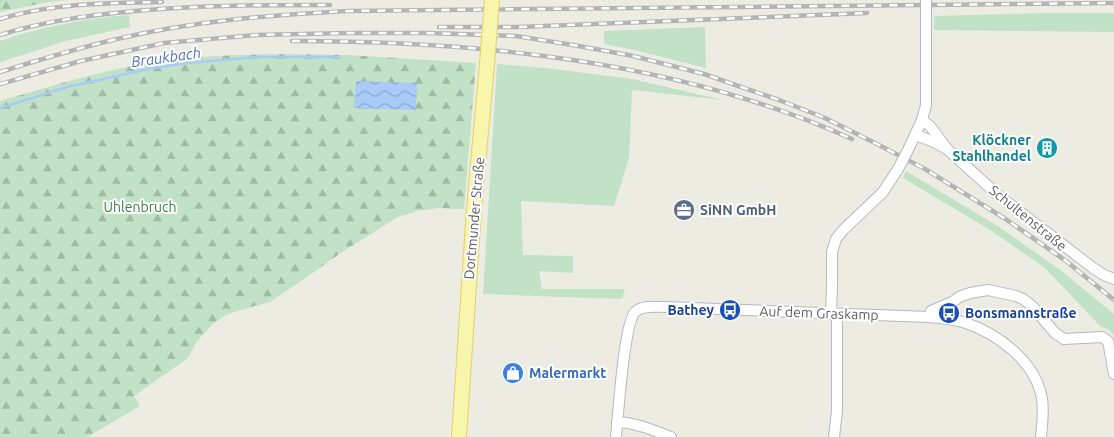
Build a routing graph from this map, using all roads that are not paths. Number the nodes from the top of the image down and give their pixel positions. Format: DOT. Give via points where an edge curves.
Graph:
graph roads {
  1 [pos="492,0"];
  2 [pos="926,0"];
  3 [pos="922,120"];
  4 [pos="916,135"];
  5 [pos="948,150"];
  6 [pos="1114,279"];
  7 [pos="834,314"];
  8 [pos="929,317"];
  9 [pos="1114,374"];
  10 [pos="617,422"];
  11 [pos="459,437"];
  12 [pos="616,437"];
  13 [pos="671,437"];
  14 [pos="834,437"];
  15 [pos="1042,437"];
  1 -- 11 [label="main road, Dortmunder Straße, bridge"];
  2 -- 3 [label="street, bridge" via="926,105"];
  3 -- 4 [label="street"];
  3 -- 5 [label="street, Schultenstraße"];
  4 -- 5 [label="street, Schultenstraße"];
  4 -- 7 [label="street, bridge" via="882,192 836,239 832,252"];
  5 -- 6 [label="street, Schultenstraße" via="1015,209 1093,268"];
  7 -- 8 [label="street, Auf dem Graskamp"];
  7 -- 10 [label="street, Auf dem Graskamp" via="665,307 636,311 627,336"];
  7 -- 14 [label="street" via="837,411"];
  8 -- 9 [label="street" via="931,311 979,290 1016,296 1028,303 1064,339 1102,338 1108,341"];
  8 -- 15 [label="street, Auf dem Graskamp" via="954,320 977,328 1001,341 1024,362 1042,398"];
  10 -- 12 [label="street, Auf dem Graskamp"];
  10 -- 13 [label="street" via="639,425"];
}
